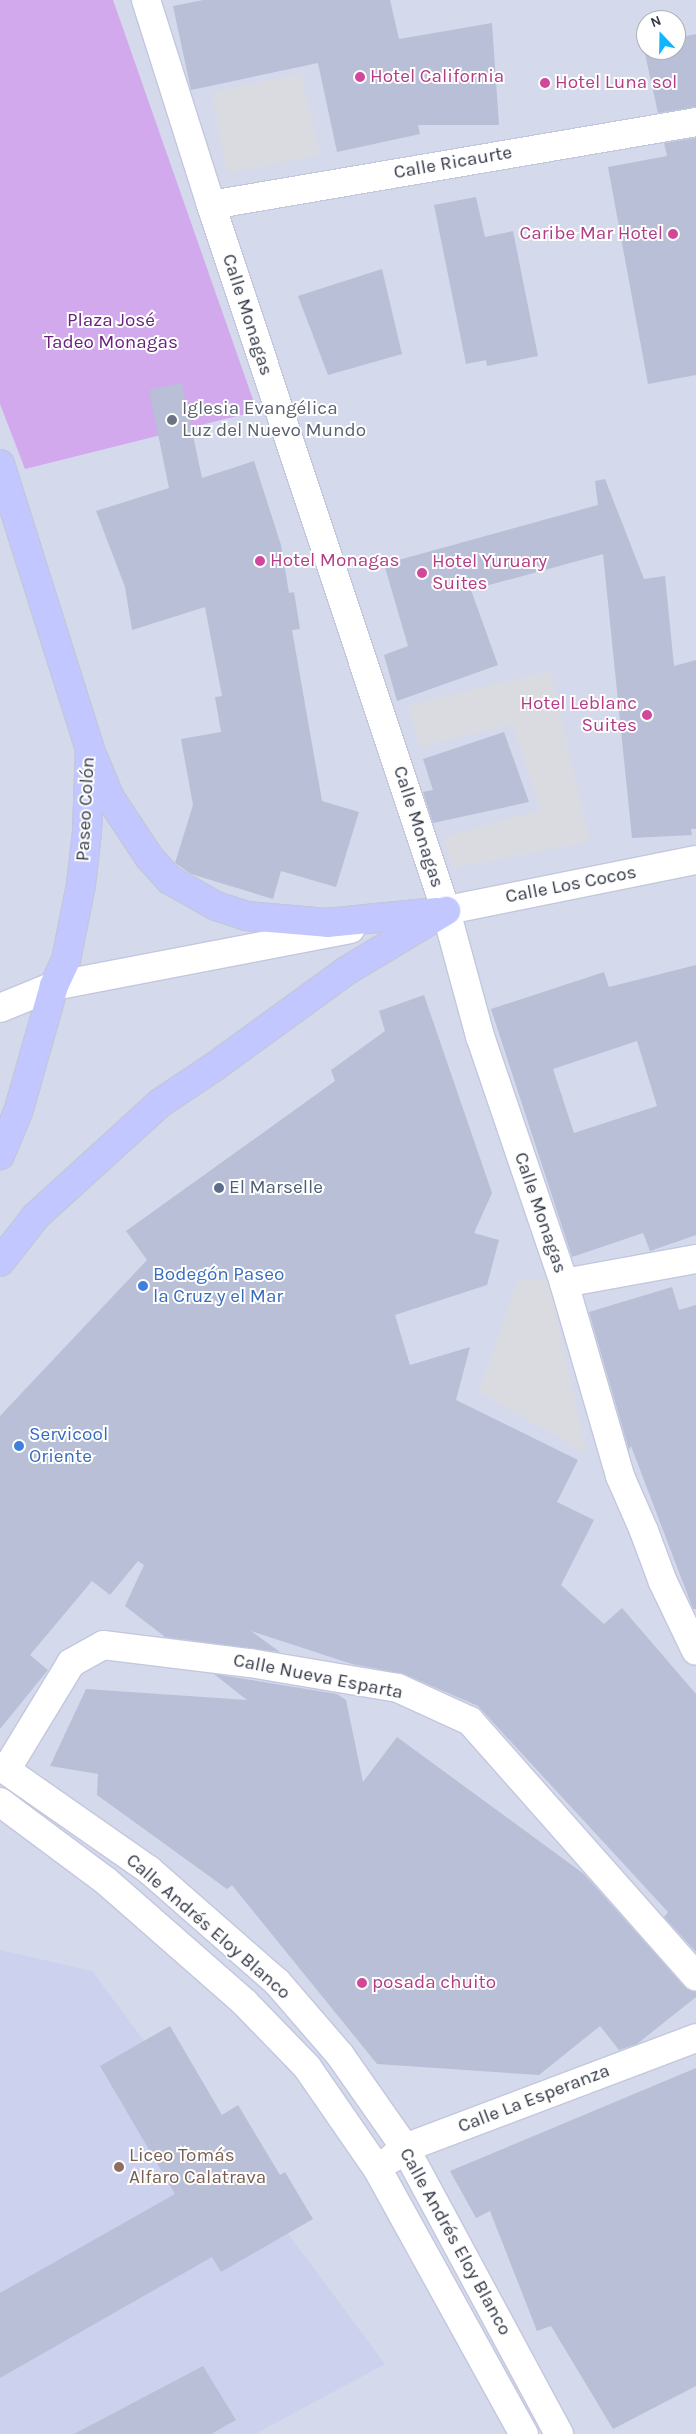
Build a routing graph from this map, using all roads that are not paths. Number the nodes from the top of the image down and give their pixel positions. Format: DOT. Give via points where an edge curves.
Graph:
graph roads {
  1 [pos="146,0"];
  2 [pos="696,122"];
  3 [pos="211,205"];
  4 [pos="0,464"];
  5 [pos="90,749"];
  6 [pos="696,860"];
  7 [pos="446,911"];
  8 [pos="54,986"];
  9 [pos="0,1008"];
  10 [pos="0,1156"];
  11 [pos="696,1259"];
  12 [pos="0,1262"];
  13 [pos="564,1283"];
  14 [pos="696,1651"];
  15 [pos="3,1768"];
  16 [pos="0,1802"];
  17 [pos="696,1976"];
  18 [pos="696,2038"];
  19 [pos="405,2148"];
  20 [pos="378,2170"];
  21 [pos="524,2434"];
  22 [pos="559,2434"];
  1 -- 3 [label="street, Calle Monagas"];
  2 -- 3 [label="street, Calle Ricaurte"];
  3 -- 7 [label="street, Calle Monagas"];
  4 -- 5 [label="street, Paseo Colón"];
  5 -- 7 [label="street" via="110,798 149,857 170,880 216,906 246,916 327,923"];
  5 -- 8 [label="street, Paseo Colón" via="87,832 80,885 66,960"];
  6 -- 7 [label="street, Calle Los Cocos"];
  7 -- 8 [label="street, Calle Los Cocos"];
  7 -- 12 [label="street" via="346,971 160,1103 36,1216"];
  7 -- 13 [label="street, Calle Monagas" via="480,1036"];
  8 -- 9 [label="street, Calle Los Cocos"];
  8 -- 10 [label="street, Paseo Colón" via="18,1112"];
  11 -- 13 [label="street"];
  13 -- 14 [label="street, Calle Monagas" via="620,1476 663,1582"];
  15 -- 17 [label="street, Calle Nueva Esparta" via="72,1663 103,1645 250,1663 398,1688 470,1721"];
  15 -- 19 [label="street, Calle Andrés Eloy Blanco" via="149,1870 277,1982 340,2055"];
  16 -- 20 [label="street, Calle Andrés Eloy Blanco" via="106,1881 244,2002 307,2067"];
  18 -- 19 [label="street, Calle La Esperanza"];
  19 -- 20 [label="street, Calle La Esperanza"];
  19 -- 22 [label="street, Calle Andrés Eloy Blanco"];
  20 -- 21 [label="street, Calle Andrés Eloy Blanco"];
}
